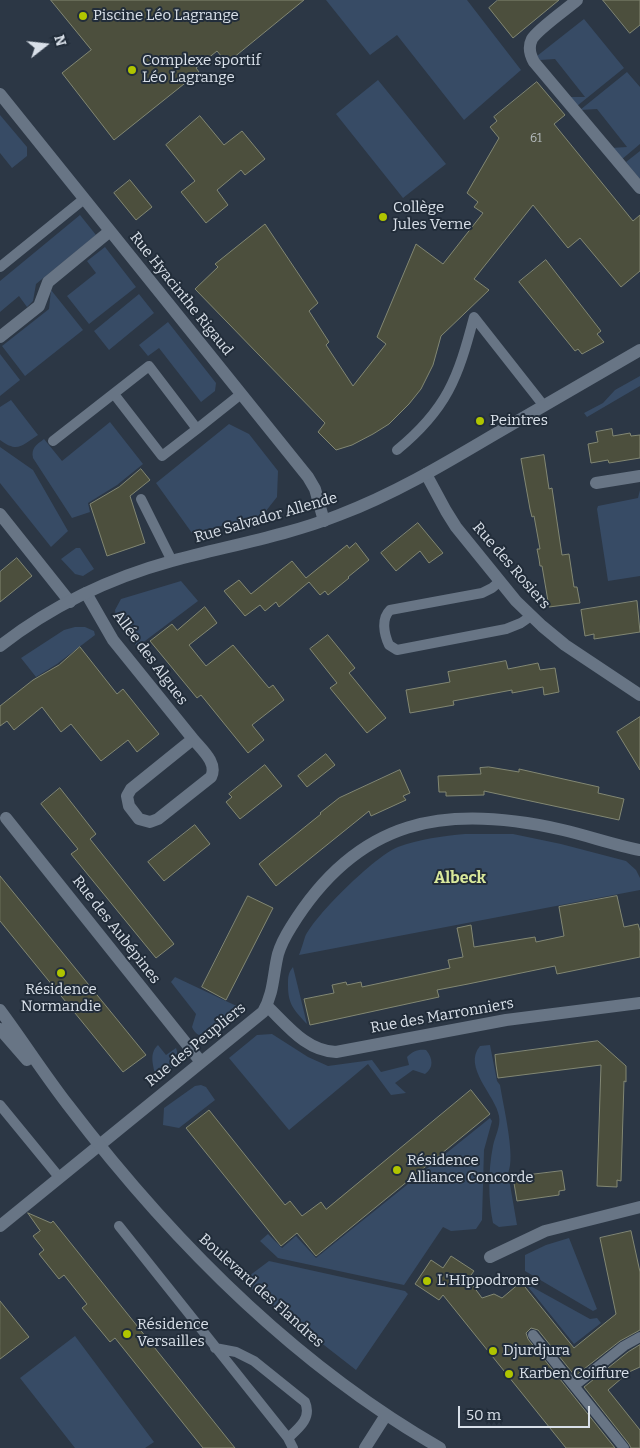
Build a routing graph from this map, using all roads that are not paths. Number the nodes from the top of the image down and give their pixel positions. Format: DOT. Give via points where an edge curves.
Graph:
graph roads {
  1 [pos="577,0"];
  2 [pos="0,94"];
  3 [pos="640,188"];
  4 [pos="84,199"];
  5 [pos="110,232"];
  6 [pos="0,267"];
  7 [pos="0,337"];
  8 [pos="640,350"];
  9 [pos="114,394"];
  10 [pos="241,394"];
  11 [pos="544,406"];
  12 [pos="197,429"];
  13 [pos="53,441"];
  14 [pos="397,450"];
  15 [pos="426,474"];
  16 [pos="640,476"];
  17 [pos="596,483"];
  18 [pos="141,500"];
  19 [pos="0,514"];
  20 [pos="324,520"];
  21 [pos="172,561"];
  22 [pos="499,582"];
  23 [pos="86,593"];
  24 [pos="70,602"];
  25 [pos="531,616"];
  26 [pos="0,646"];
  27 [pos="640,695"];
  28 [pos="193,739"];
  29 [pos="6,818"];
  30 [pos="640,850"];
  31 [pos="640,1003"];
  32 [pos="267,1006"];
  33 [pos="0,1010"];
  34 [pos="0,1029"];
  35 [pos="201,1062"];
  36 [pos="0,1104"];
  37 [pos="67,1104"];
  38 [pos="99,1144"];
  39 [pos="59,1177"];
  40 [pos="640,1207"];
  41 [pos="0,1226"];
  42 [pos="119,1226"];
  43 [pos="490,1257"];
  44 [pos="533,1335"];
  45 [pos="640,1338"];
  46 [pos="215,1348"];
  47 [pos="574,1386"];
  48 [pos="386,1415"];
  49 [pos="288,1438"];
  50 [pos="293,1448"];
  51 [pos="365,1448"];
  52 [pos="440,1448"];
  53 [pos="624,1448"];
  1 -- 3 [label="street" via="535,35 530,46 531,56"];
  2 -- 4 [label="street, Rue Hyacinthe Rigaud"];
  4 -- 5 [label="street, Rue Hyacinthe Rigaud"];
  4 -- 6 [label="lane"];
  5 -- 7 [label="street" via="48,282 39,306"];
  5 -- 10 [label="street, Rue Hyacinthe Rigaud"];
  8 -- 11 [label="street, Rue Salvador Allende"];
  9 -- 12 [label="lane" via="162,456"];
  9 -- 12 [label="lane" via="149,366"];
  9 -- 13 [label="lane"];
  10 -- 12 [label="lane"];
  10 -- 20 [label="street, Rue Hyacinthe Rigaud" via="308,477"];
  11 -- 14 [label="lane" via="474,317 461,364 445,398 426,424"];
  11 -- 15 [label="street, Rue Salvador Allende"];
  15 -- 20 [label="street, Rue Salvador Allende" via="371,502"];
  15 -- 22 [label="street, Rue des Rosiers" via="451,520"];
  16 -- 17 [label="street"];
  18 -- 21 [label="lane"];
  19 -- 24 [label="street"];
  20 -- 21 [label="street, Rue Salvador Allende"];
  21 -- 23 [label="street, Rue Salvador Allende" via="129,574"];
  22 -- 25 [label="street, Rue des Rosiers"];
  22 -- 25 [label="lane" via="482,593 390,610 384,622 389,645 396,650 506,629"];
  23 -- 24 [label="street, Rue Salvador Allende"];
  23 -- 28 [label="street, Allée des Algues" via="113,640"];
  24 -- 26 [label="street, Rue Salvador Allende" via="30,624"];
  25 -- 27 [label="street, Rue des Rosiers" via="565,645"];
  28 -- 28 [label="street, Allée des Algues" via="131,789 128,803 139,819 147,822 158,819 211,777 211,763"];
  29 -- 35 [label="street, Rue des Aubépines"];
  30 -- 32 [label="street, Rue des Peupliers" via="561,829 486,818 445,819 396,830 353,855 308,902 281,946"];
  31 -- 32 [label="street, Rue des Marronniers" via="477,1025 336,1052 314,1047"];
  32 -- 35 [label="street, Rue des Peupliers"];
  33 -- 37 [label="street, Boulevard des Flandres"];
  34 -- 37 [label="street, Boulevard des Flandres"];
  35 -- 38 [label="street, Rue des Peupliers"];
  36 -- 39 [label="lane"];
  37 -- 38 [label="street, Boulevard des Flandres"];
  38 -- 39 [label="street, Rue des Peupliers"];
  38 -- 48 [label="street, Boulevard des Flandres" via="178,1236 240,1299 297,1349"];
  39 -- 41 [label="street, Rue des Peupliers"];
  40 -- 43 [label="street" via="545,1231"];
  42 -- 46 [label="lane"];
  44 -- 47 [label="lane"];
  45 -- 47 [label="lane" via="624,1346"];
  46 -- 49 [label="lane"];
  46 -- 49 [label="lane" via="254,1360 305,1402 306,1418"];
  47 -- 53 [label="lane"];
  48 -- 51 [label="street"];
  48 -- 52 [label="street, Boulevard des Flandres"];
  49 -- 50 [label="lane"];
}
